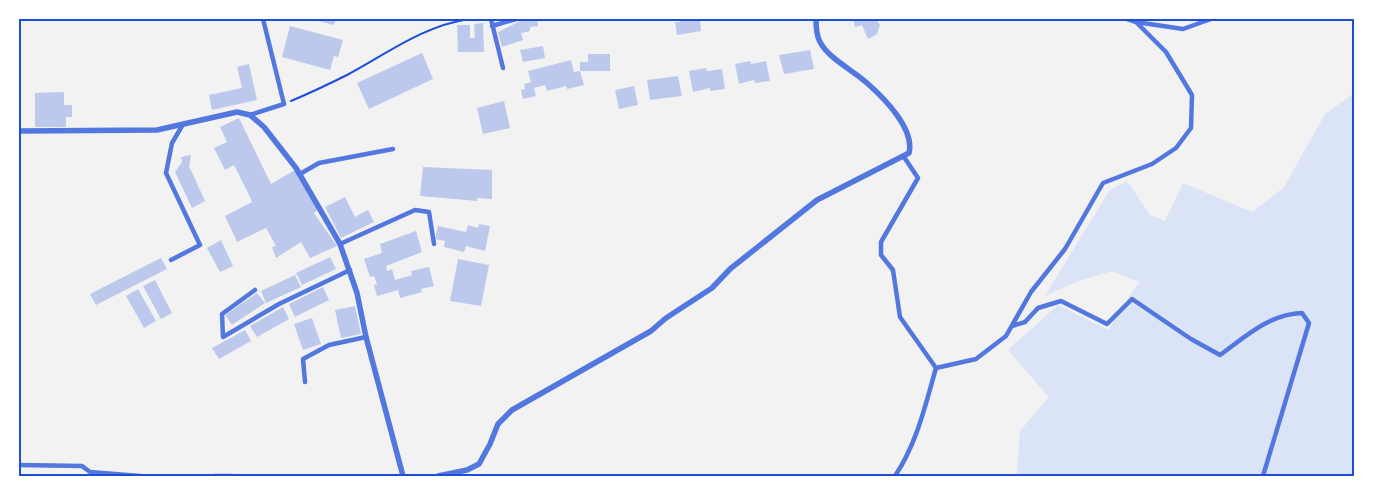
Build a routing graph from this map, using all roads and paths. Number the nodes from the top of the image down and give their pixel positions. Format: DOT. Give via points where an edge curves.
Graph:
graph roads {
  1 [pos="263,19"];
  2 [pos="469,19"];
  3 [pos="491,19"];
  4 [pos="516,19"];
  5 [pos="816,19"];
  6 [pos="1127,19"];
  7 [pos="1211,19"];
  8 [pos="1136,22"];
  9 [pos="492,26"];
  10 [pos="503,68"];
  11 [pos="284,104"];
  12 [pos="250,115"];
  13 [pos="182,126"];
  14 [pos="19,131"];
  15 [pos="393,149"];
  16 [pos="904,156"];
  17 [pos="300,174"];
  18 [pos="340,244"];
  19 [pos="434,244"];
  20 [pos="171,260"];
  21 [pos="350,270"];
  22 [pos="255,290"];
  23 [pos="1012,326"];
  24 [pos="366,337"];
  25 [pos="936,368"];
  26 [pos="305,382"];
  27 [pos="19,465"];
  28 [pos="140,476"];
  29 [pos="214,476"];
  30 [pos="232,476"];
  31 [pos="403,476"];
  32 [pos="438,476"];
  33 [pos="896,476"];
  34 [pos="1263,476"];
  1 -- 11 [label="street"];
  2 -- 11 [label="path" via="446,23 403,41 348,74"];
  3 -- 9 [label="street"];
  4 -- 9 [label="street"];
  5 -- 16 [label="street" via="820,42 829,53 867,83 909,132 912,144"];
  6 -- 8 [label="street"];
  7 -- 8 [label="street" via="1182,29"];
  8 -- 23 [label="street" via="1166,52 1192,95 1190,128 1176,148 1152,164 1103,183 1065,249 1031,292"];
  9 -- 10 [label="street"];
  11 -- 12 [label="street"];
  12 -- 13 [label="street" via="237,112"];
  12 -- 17 [label="street" via="264,127"];
  13 -- 14 [label="street" via="156,130"];
  13 -- 20 [label="street" via="172,144 166,173 200,245"];
  15 -- 17 [label="street" via="319,163"];
  16 -- 25 [label="street" via="918,178 881,242 881,255 893,270 900,317"];
  16 -- 32 [label="street" via="817,200 730,269 712,288 651,331 512,410 498,424 478,464 467,470"];
  17 -- 18 [label="street"];
  18 -- 19 [label="street" via="415,210 429,212"];
  18 -- 21 [label="street"];
  21 -- 22 [label="street" via="279,304 223,337 222,314"];
  21 -- 24 [label="street"];
  23 -- 25 [label="street" via="1006,336 976,359"];
  23 -- 34 [label="street" via="1025,322 1038,308 1061,301 1107,324 1132,300 1191,340 1220,355 1256,328 1286,313 1302,313 1309,322"];
  24 -- 26 [label="street" via="330,345 303,359"];
  24 -- 31 [label="street"];
  25 -- 33 [label="street" via="919,429"];
  27 -- 28 [label="street" via="82,466 90,472"];
  29 -- 30 [label="street"];
}
